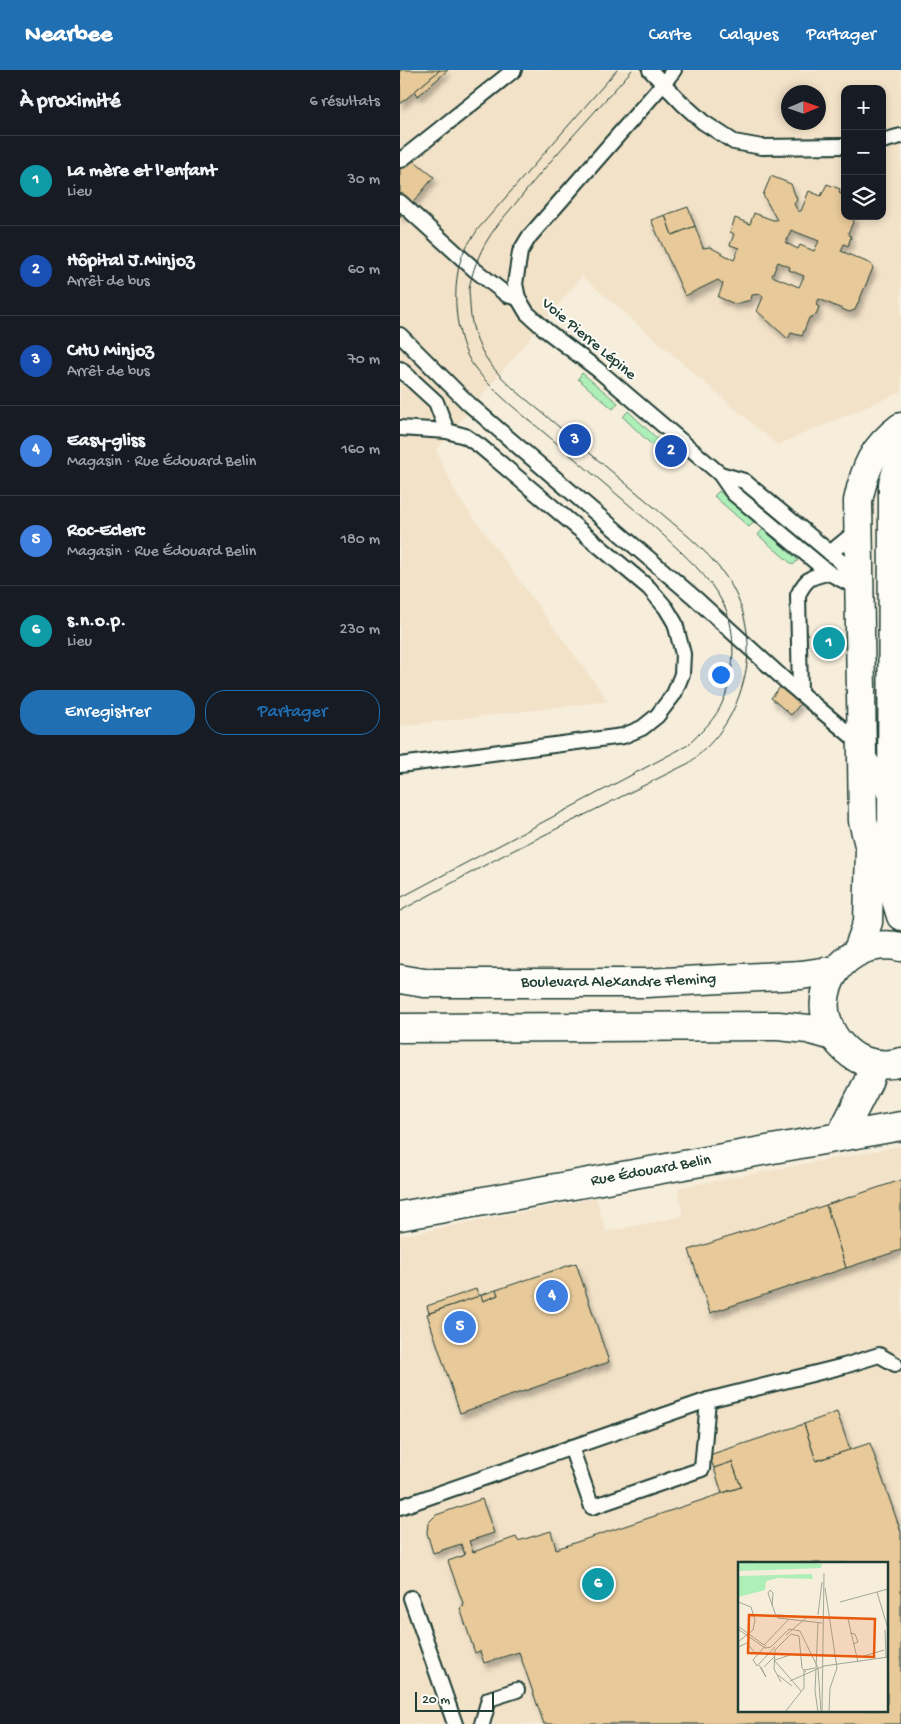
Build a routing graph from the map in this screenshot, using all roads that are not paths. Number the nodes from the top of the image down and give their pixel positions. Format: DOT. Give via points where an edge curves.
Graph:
graph roads {
  1 [pos="514,70"];
  2 [pos="650,70"];
  3 [pos="674,70"];
  4 [pos="663,84"];
  5 [pos="901,136"];
  6 [pos="886,140"];
  7 [pos="841,146"];
  8 [pos="402,160"];
  9 [pos="400,202"];
  10 [pos="518,298"];
  11 [pos="400,335"];
  12 [pos="400,369"];
  13 [pos="901,427"];
  14 [pos="400,428"];
  15 [pos="447,432"];
  16 [pos="901,457"];
  17 [pos="720,474"];
  18 [pos="859,530"];
  19 [pos="830,553"];
  20 [pos="620,565"];
  21 [pos="658,568"];
  22 [pos="829,573"];
  23 [pos="860,589"];
  24 [pos="892,618"];
  25 [pos="800,693"];
  26 [pos="862,744"];
  27 [pos="400,765"];
  28 [pos="892,818"];
  29 [pos="901,916"];
  30 [pos="901,947"];
  31 [pos="858,950"];
  32 [pos="836,970"];
  33 [pos="400,979"];
  34 [pos="400,1028"];
  35 [pos="833,1036"];
  36 [pos="901,1062"];
  37 [pos="874,1064"];
  38 [pos="901,1126"];
  39 [pos="840,1136"];
  40 [pos="400,1216"];
  41 [pos="894,1364"];
  42 [pos="708,1400"];
  43 [pos="571,1448"];
  44 [pos="400,1507"];
  45 [pos="411,1598"];
  46 [pos="517,1690"];
  47 [pos="455,1724"];
  48 [pos="482,1724"];
  1 -- 8 [label="lane"];
  2 -- 4 [label="lane"];
  3 -- 4 [label="lane, Voie Pierre Lépine"];
  4 -- 7 [label="lane" via="703,122 734,142 762,147"];
  4 -- 10 [label="lane, Voie Pierre Lépine" via="530,237 520,252 515,284"];
  5 -- 6 [label="lane"];
  9 -- 10 [label="lane" via="475,270 506,295"];
  10 -- 17 [label="lane, Voie Pierre Lépine" via="527,313 547,331 597,369"];
  11 -- 21 [label="lane" via="468,403"];
  12 -- 15 [label="lane" via="436,402"];
  13 -- 18 [label="street" via="874,453 863,477 858,501"];
  14 -- 15 [label="lane"];
  15 -- 20 [label="lane" via="466,436 480,446"];
  16 -- 24 [label="street" via="893,484"];
  17 -- 19 [label="lane, Voie Pierre Lépine" via="744,481"];
  17 -- 22 [label="lane, Voie Pierre Lépine" via="733,493"];
  18 -- 19 [label="lane"];
  18 -- 23 [label="street"];
  19 -- 23 [label="lane, Voie Pierre Lépine" via="840,561"];
  20 -- 21 [label="lane" via="638,562"];
  20 -- 27 [label="lane" via="649,588 666,608 675,623 684,654 682,674 674,694 657,716 642,728 623,736"];
  21 -- 25 [label="lane"];
  22 -- 23 [label="lane, Voie Pierre Lépine"];
  22 -- 25 [label="lane" via="814,576 798,595"];
  23 -- 24 [label="street"];
  23 -- 26 [label="street"];
  24 -- 28 [label="street"];
  25 -- 26 [label="lane"];
  26 -- 28 [label="lane" via="876,768"];
  26 -- 31 [label="street" via="863,821 870,849 868,922"];
  28 -- 29 [label="street" via="893,890"];
  30 -- 31 [label="street" via="873,945"];
  31 -- 32 [label="street"];
  32 -- 33 [label="street, Boulevard Alexandre Fleming" via="801,975 646,983 424,983"];
  32 -- 35 [label="street" via="827,986 824,1003 826,1020"];
  34 -- 35 [label="street" via="778,1026"];
  35 -- 37 [label="street" via="858,1059"];
  36 -- 37 [label="street"];
  37 -- 39 [label="street"];
  38 -- 39 [label="street, Rue Édouard Belin"];
  39 -- 40 [label="street, Rue Édouard Belin"];
  41 -- 42 [label="lane" via="879,1355"];
  42 -- 43 [label="lane"];
  42 -- 43 [label="lane" via="702,1470 592,1507"];
  43 -- 44 [label="lane"];
  45 -- 47 [label="lane"];
  46 -- 48 [label="lane" via="489,1699"];
}
